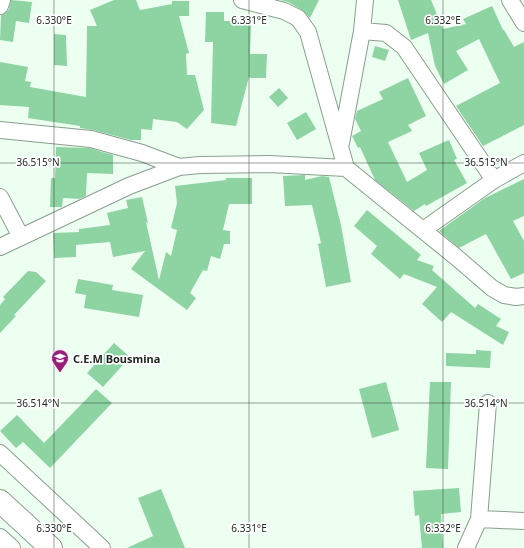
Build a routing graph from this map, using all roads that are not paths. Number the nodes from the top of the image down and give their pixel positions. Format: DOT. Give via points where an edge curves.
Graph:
graph roads {
  1 [pos="2,0"];
  2 [pos="242,0"];
  3 [pos="365,0"];
  4 [pos="510,0"];
  5 [pos="0,6"];
  6 [pos="524,23"];
  7 [pos="362,31"];
  8 [pos="0,130"];
  9 [pos="340,146"];
  10 [pos="524,163"];
  11 [pos="179,167"];
  12 [pos="346,168"];
  13 [pos="494,180"];
  14 [pos="0,197"];
  15 [pos="424,230"];
  16 [pos="21,237"];
  17 [pos="0,247"];
  18 [pos="524,296"];
  19 [pos="488,403"];
  20 [pos="0,453"];
  21 [pos="0,501"];
  22 [pos="479,519"];
  23 [pos="524,521"];
  24 [pos="0,537"];
  25 [pos="12,548"];
  26 [pos="51,548"];
  27 [pos="102,548"];
  28 [pos="466,548"];
  1 -- 5 [label="street"];
  2 -- 9 [label="street" via="284,11 298,18 308,32"];
  3 -- 7 [label="street"];
  4 -- 6 [label="street"];
  7 -- 9 [label="street"];
  7 -- 13 [label="street" via="386,33 404,47"];
  8 -- 11 [label="street" via="91,139 142,153"];
  9 -- 12 [label="street"];
  10 -- 13 [label="street"];
  11 -- 12 [label="street" via="269,164"];
  11 -- 16 [label="street" via="129,186"];
  12 -- 15 [label="street"];
  13 -- 15 [label="street"];
  14 -- 16 [label="street"];
  15 -- 18 [label="street" via="492,288 504,295"];
  16 -- 17 [label="street"];
  19 -- 22 [label="street"];
  20 -- 27 [label="street"];
  21 -- 26 [label="main road"];
  22 -- 23 [label="street"];
  22 -- 28 [label="street"];
  24 -- 25 [label="street"];
}
